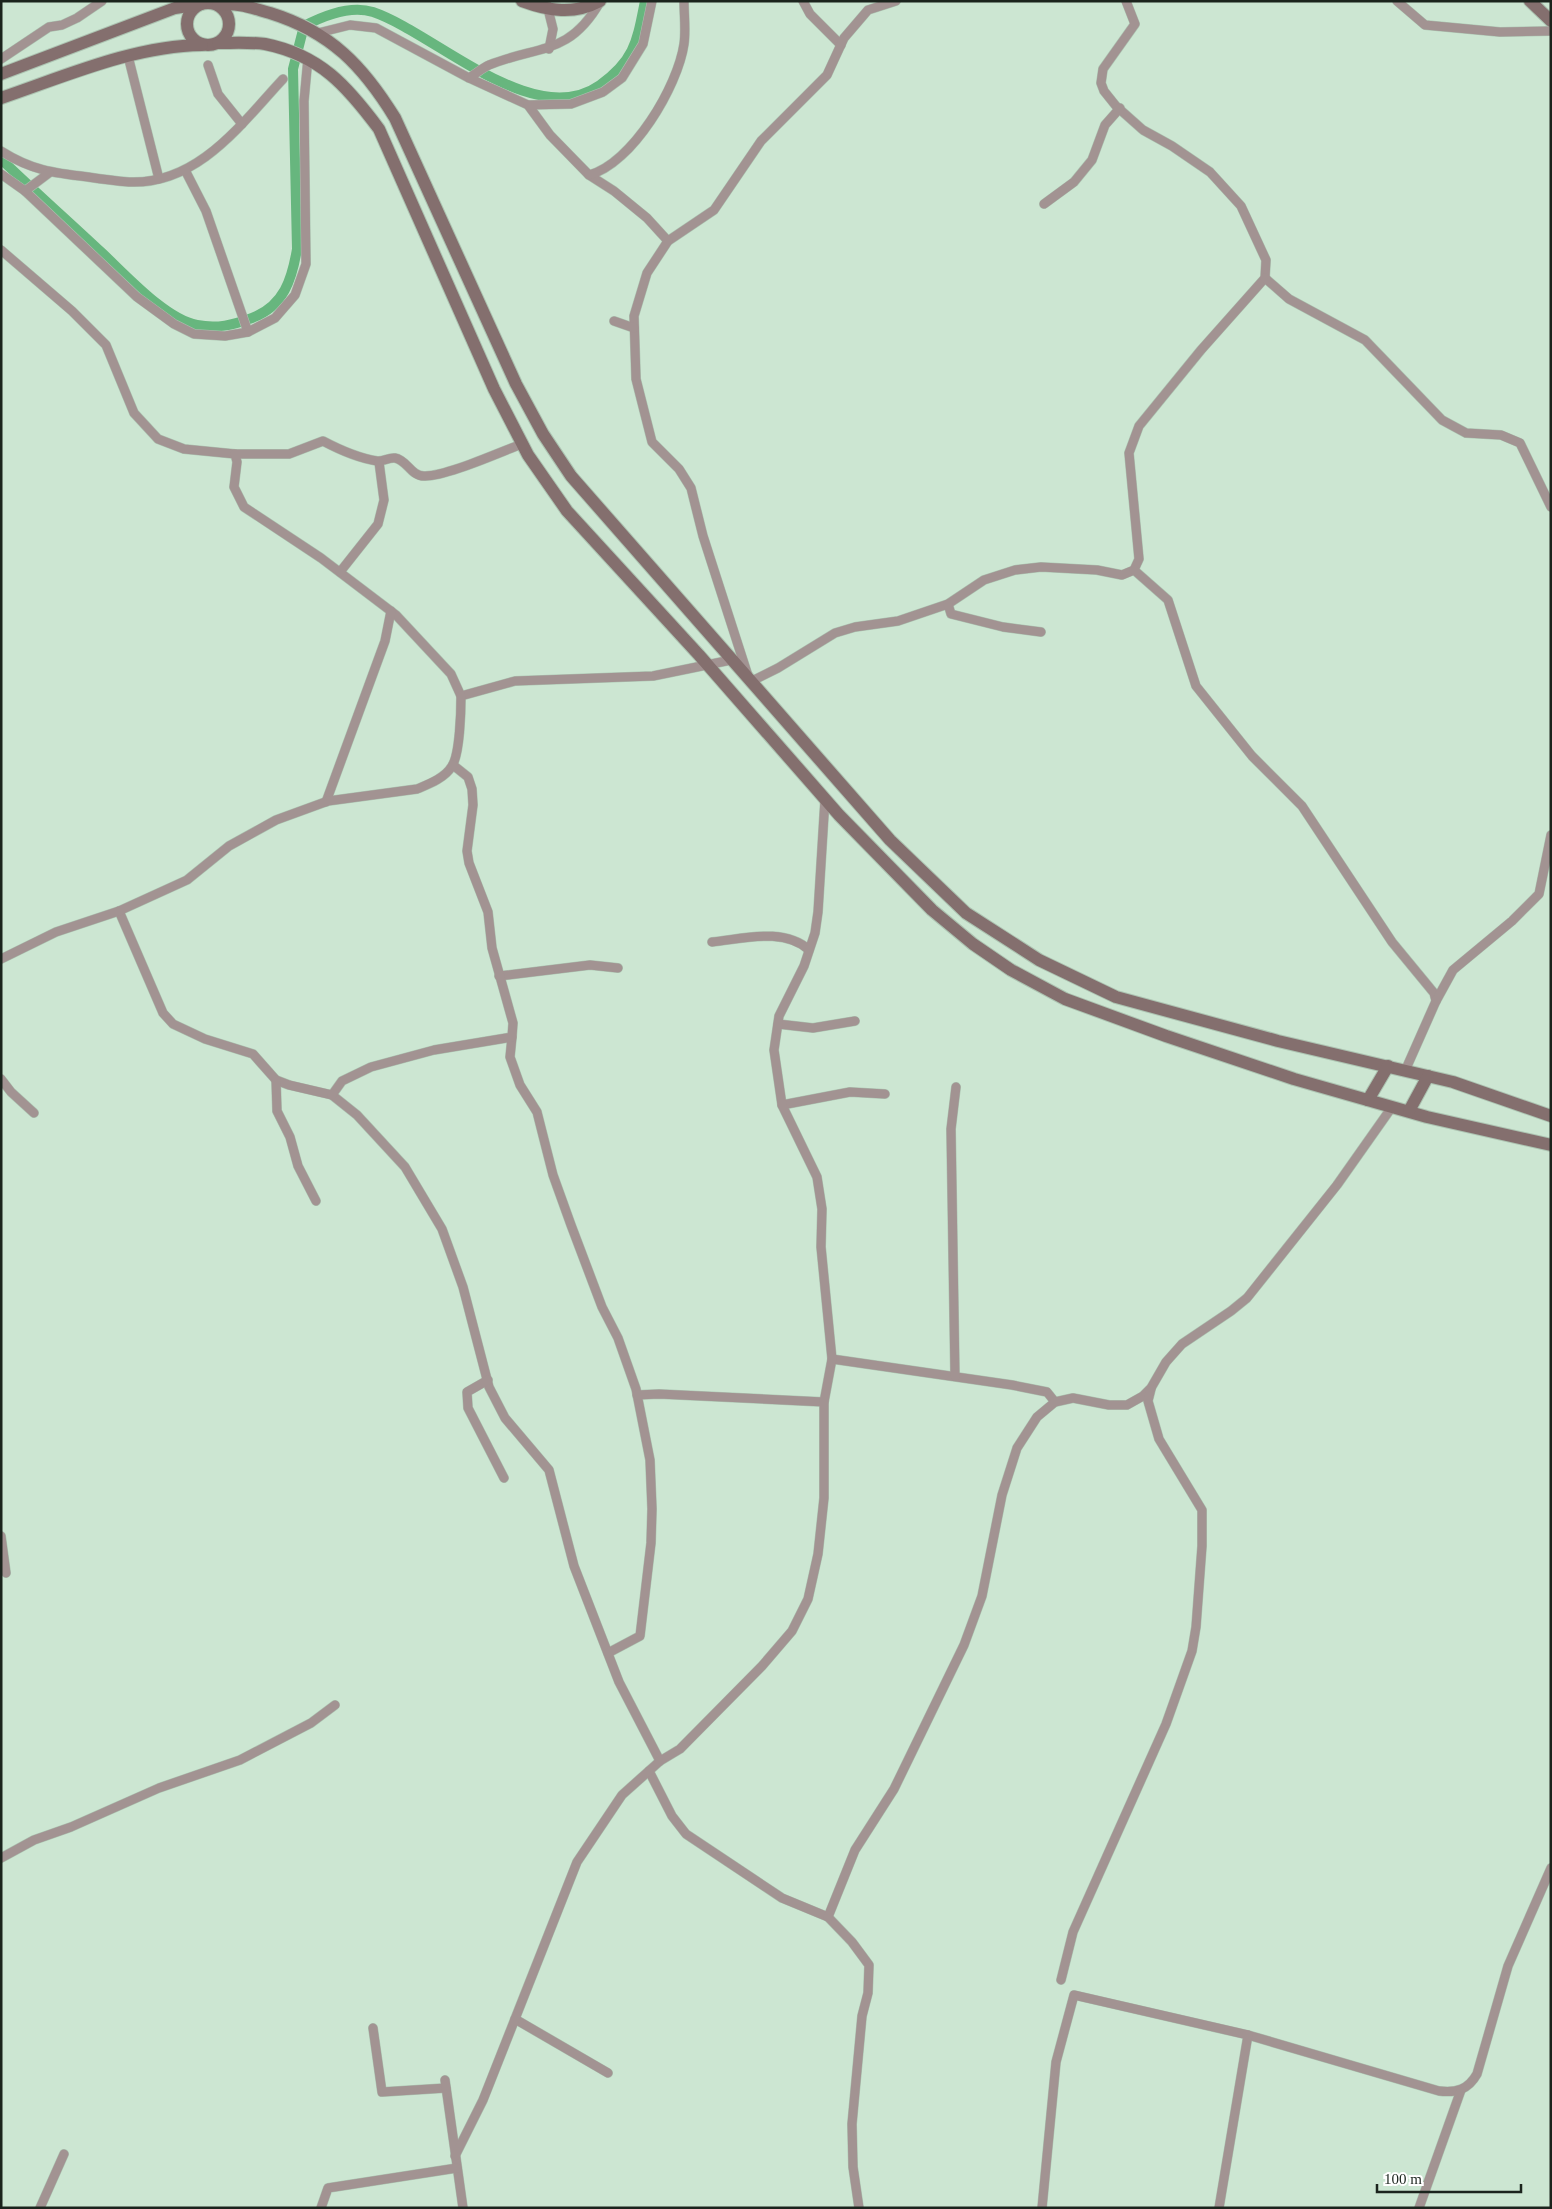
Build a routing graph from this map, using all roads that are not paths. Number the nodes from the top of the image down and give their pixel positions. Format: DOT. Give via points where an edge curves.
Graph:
graph roads {
  1 [pos="102,1"];
  2 [pos="522,1"];
  3 [pos="652,1"];
  4 [pos="684,1"];
  5 [pos="803,1"];
  6 [pos="896,1"];
  7 [pos="1126,1"];
  8 [pos="1397,1"];
  9 [pos="1530,1"];
  10 [pos="600,2"];
  11 [pos="209,3"];
  12 [pos="547,6"];
  13 [pos="1551,21"];
  14 [pos="1551,31"];
  15 [pos="316,32"];
  16 [pos="218,43"];
  17 [pos="202,45"];
  18 [pos="842,45"];
  19 [pos="549,49"];
  20 [pos="128,56"];
  21 [pos="306,57"];
  22 [pos="1,59"];
  23 [pos="208,65"];
  24 [pos="1,74"];
  25 [pos="469,78"];
  26 [pos="282,79"];
  27 [pos="1,98"];
  28 [pos="528,105"];
  29 [pos="1120,108"];
  30 [pos="242,124"];
  31 [pos="1,151"];
  32 [pos="186,170"];
  33 [pos="49,173"];
  34 [pos="1,174"];
  35 [pos="589,175"];
  36 [pos="159,179"];
  37 [pos="29,188"];
  38 [pos="1044,204"];
  39 [pos="668,241"];
  40 [pos="1,250"];
  41 [pos="1265,278"];
  42 [pos="614,321"];
  43 [pos="246,326"];
  44 [pos="634,328"];
  45 [pos="522,444"];
  46 [pos="235,454"];
  47 [pos="379,462"];
  48 [pos="1551,507"];
  49 [pos="1134,570"];
  50 [pos="340,572"];
  51 [pos="948,604"];
  52 [pos="391,611"];
  53 [pos="1041,632"];
  54 [pos="731,660"];
  55 [pos="708,665"];
  56 [pos="750,682"];
  57 [pos="461,696"];
  58 [pos="453,765"];
  59 [pos="825,799"];
  60 [pos="326,802"];
  61 [pos="1551,835"];
  62 [pos="120,911"];
  63 [pos="712,942"];
  64 [pos="809,950"];
  65 [pos="1,959"];
  66 [pos="618,968"];
  67 [pos="499,976"];
  68 [pos="1436,1001"];
  69 [pos="856,1021"];
  70 [pos="778,1024"];
  71 [pos="512,1037"];
  72 [pos="1388,1066"];
  73 [pos="1405,1070"];
  74 [pos="1428,1076"];
  75 [pos="1,1079"];
  76 [pos="276,1080"];
  77 [pos="956,1087"];
  78 [pos="885,1094"];
  79 [pos="332,1095"];
  80 [pos="1368,1100"];
  81 [pos="782,1105"];
  82 [pos="1392,1107"];
  83 [pos="1409,1112"];
  84 [pos="34,1113"];
  85 [pos="1551,1116"];
  86 [pos="1551,1145"];
  87 [pos="316,1202"];
  88 [pos="832,1359"];
  89 [pos="956,1376"];
  90 [pos="488,1380"];
  91 [pos="1151,1388"];
  92 [pos="637,1395"];
  93 [pos="824,1402"];
  94 [pos="1055,1402"];
  95 [pos="504,1478"];
  96 [pos="1,1536"];
  97 [pos="6,1573"];
  98 [pos="608,1653"];
  99 [pos="335,1705"];
  100 [pos="660,1761"];
  101 [pos="649,1771"];
  102 [pos="1,1858"];
  103 [pos="1551,1868"];
  104 [pos="828,1917"];
  105 [pos="1061,1980"];
  106 [pos="516,2019"];
  107 [pos="373,2028"];
  108 [pos="1248,2034"];
  109 [pos="608,2073"];
  110 [pos="1461,2090"];
  111 [pos="64,2154"];
  112 [pos="455,2156"];
  113 [pos="457,2168"];
  114 [pos="40,2208"];
  115 [pos="321,2208"];
  116 [pos="463,2208"];
  117 [pos="859,2208"];
  118 [pos="1042,2208"];
  119 [pos="1219,2208"];
  120 [pos="1419,2208"];
  1 -- 22 [label="street" via="78,18 49,27"];
  2 -- 12 [label="main road"];
  3 -- 28 [label="street" via="643,44 622,78 604,92 571,104"];
  4 -- 35 [label="street" via="685,42 679,66 662,101 630,148 600,172"];
  5 -- 18 [label="street" via="810,14"];
  6 -- 18 [label="street" via="868,10"];
  7 -- 29 [label="street" via="1134,24 1103,69 1101,84 1104,92"];
  8 -- 14 [label="street" via="1425,25 1500,32"];
  9 -- 13 [label="main road"];
  10 -- 12 [label="main road" via="579,10"];
  10 -- 19 [label="street" via="590,20 571,37"];
  11 -- 15 [label="main road" via="240,4"];
  11 -- 16 [label="main road" via="227,15 228,34"];
  11 -- 17 [label="main road" via="190,12 187,25 191,38"];
  11 -- 24 [label="main road" via="167,10"];
  12 -- 19 [label="street" via="553,29"];
  15 -- 25 [label="street" via="350,25 376,28"];
  15 -- 54 [label="main road" via="345,52 376,87 396,118 516,384 543,434 571,476"];
  16 -- 17 [label="main road"];
  16 -- 21 [label="main road" via="264,44"];
  17 -- 20 [label="main road"];
  18 -- 39 [label="street" via="826,75 760,141 714,210"];
  19 -- 25 [label="street" via="488,65"];
  20 -- 27 [label="main road"];
  20 -- 36 [label="street"];
  21 -- 43 [label="street" via="306,264 294,295 275,318"];
  21 -- 45 [label="main road" via="351,92 379,128 494,389"];
  23 -- 30 [label="street" via="218,94"];
  25 -- 28 [label="street"];
  26 -- 30 [label="street"];
  28 -- 35 [label="street" via="550,135"];
  29 -- 38 [label="street" via="1105,125 1092,160 1074,182"];
  29 -- 41 [label="street" via="1143,130 1210,172 1242,206 1266,260"];
  30 -- 32 [label="street" via="225,143"];
  31 -- 33 [label="street" via="22,164"];
  32 -- 36 [label="street"];
  32 -- 43 [label="street" via="206,211"];
  33 -- 36 [label="street" via="131,182"];
  33 -- 37 [label="street"];
  34 -- 37 [label="street"];
  35 -- 39 [label="street" via="614,190"];
  37 -- 43 [label="street" via="138,297 174,324 194,334 226,336"];
  39 -- 44 [label="street" via="647,273 634,316"];
  40 -- 46 [label="street" via="106,345 134,413 158,439 184,449"];
  41 -- 48 [label="street" via="1289,299 1365,340 1442,420 1466,433 1501,434 1520,443"];
  41 -- 49 [label="street" via="1139,426 1129,453 1139,559"];
  42 -- 44 [label="street"];
  44 -- 56 [label="street" via="636,378 652,442 679,468 691,488"];
  45 -- 47 [label="street" via="424,476 416,474 400,460 393,458"];
  45 -- 55 [label="main road" via="567,511"];
  46 -- 47 [label="street" via="289,454 323,441 346,453"];
  46 -- 50 [label="street" via="234,487 244,507"];
  47 -- 50 [label="street" via="384,500 378,524"];
  49 -- 51 [label="street" via="1122,575 1096,570 1015,570 984,580"];
  49 -- 68 [label="street" via="1168,600 1196,686 1252,756 1302,806 1392,942 1434,993"];
  50 -- 52 [label="street"];
  51 -- 53 [label="street" via="951,614 1003,627"];
  51 -- 56 [label="street" via="898,621 834,633"];
  52 -- 57 [label="street" via="451,674"];
  52 -- 60 [label="street" via="385,641"];
  54 -- 55 [label="street"];
  54 -- 56 [label="main road"];
  55 -- 57 [label="street" via="653,676 515,681"];
  55 -- 59 [label="main road"];
  56 -- 72 [label="main road" via="890,840 966,913 1039,960 1116,996"];
  57 -- 58 [label="street" via="461,720"];
  58 -- 60 [label="street" via="442,776 417,789"];
  58 -- 67 [label="street" via="468,777 472,789 468,857 488,912"];
  59 -- 64 [label="street" via="818,912"];
  59 -- 80 [label="main road" via="932,910 1011,970 1065,998 1166,1036"];
  60 -- 62 [label="street" via="276,820 230,846 187,880"];
  61 -- 68 [label="street" via="1539,894 1512,922 1453,970"];
  62 -- 65 [label="street" via="56,932"];
  62 -- 76 [label="street" via="163,1013 173,1024 205,1039 252,1054"];
  63 -- 64 [label="street" via="783,937 801,943"];
  64 -- 70 [label="street"];
  66 -- 67 [label="street" via="590,965"];
  67 -- 71 [label="street" via="513,1023"];
  68 -- 73 [label="street"];
  69 -- 70 [label="street" via="813,1028"];
  70 -- 81 [label="street" via="774,1050"];
  71 -- 79 [label="street" via="434,1050 371,1067 342,1081"];
  71 -- 92 [label="street" via="510,1057 520,1085 537,1112 553,1175 602,1307 618,1338"];
  72 -- 73 [label="main road"];
  72 -- 80 [label="main road"];
  73 -- 74 [label="main road"];
  74 -- 83 [label="main road"];
  74 -- 85 [label="main road"];
  75 -- 84 [label="street"];
  76 -- 79 [label="street"];
  76 -- 87 [label="street" via="277,1111"];
  77 -- 89 [label="street" via="950,1129"];
  78 -- 81 [label="street" via="850,1092"];
  79 -- 90 [label="street" via="357,1115 405,1167 442,1228 463,1287"];
  80 -- 82 [label="main road"];
  81 -- 88 [label="street" via="816,1177 822,1210"];
  82 -- 83 [label="main road"];
  82 -- 91 [label="street" via="1337,1185 1247,1298 1182,1344 1166,1362"];
  83 -- 86 [label="main road"];
  88 -- 89 [label="street"];
  88 -- 93 [label="street"];
  89 -- 94 [label="street" via="1047,1392"];
  90 -- 95 [label="street" via="467,1392 468,1408"];
  90 -- 98 [label="street" via="505,1418 549,1470 574,1566"];
  91 -- 94 [label="street" via="1127,1405 1073,1398"];
  91 -- 105 [label="street" via="1148,1401 1158,1439 1202,1510 1196,1627 1192,1651 1166,1724 1073,1932"];
  92 -- 93 [label="street"];
  92 -- 98 [label="street" via="650,1460 650,1553 640,1636"];
  93 -- 100 [label="street" via="824,1498 818,1554 808,1599 792,1631 762,1666 680,1749"];
  94 -- 104 [label="street" via="1037,1417 1017,1448 1002,1495 982,1596 964,1645 894,1789 855,1850"];
  96 -- 97 [label="street"];
  98 -- 100 [label="street" via="619,1682"];
  99 -- 102 [label="street" via="311,1724 240,1760 159,1788 34,1840"];
  100 -- 101 [label="street"];
  101 -- 104 [label="street" via="672,1816 686,1834 782,1898"];
  101 -- 106 [label="street" via="622,1795 577,1862"];
  103 -- 110 [label="street" via="1508,1966 1477,2074 1472,2083"];
  104 -- 117 [label="street" via="869,1965 852,2124 853,2167"];
  106 -- 109 [label="street"];
  106 -- 112 [label="street" via="483,2100"];
  107 -- 112 [label="street" via="382,2092 446,2084"];
  108 -- 110 [label="street" via="1439,2091"];
  108 -- 118 [label="street" via="1074,1995 1056,2062"];
  108 -- 119 [label="street"];
  110 -- 120 [label="street"];
  111 -- 114 [label="street"];
  112 -- 113 [label="street"];
  113 -- 115 [label="street" via="328,2188"];
  113 -- 116 [label="street"];
}
